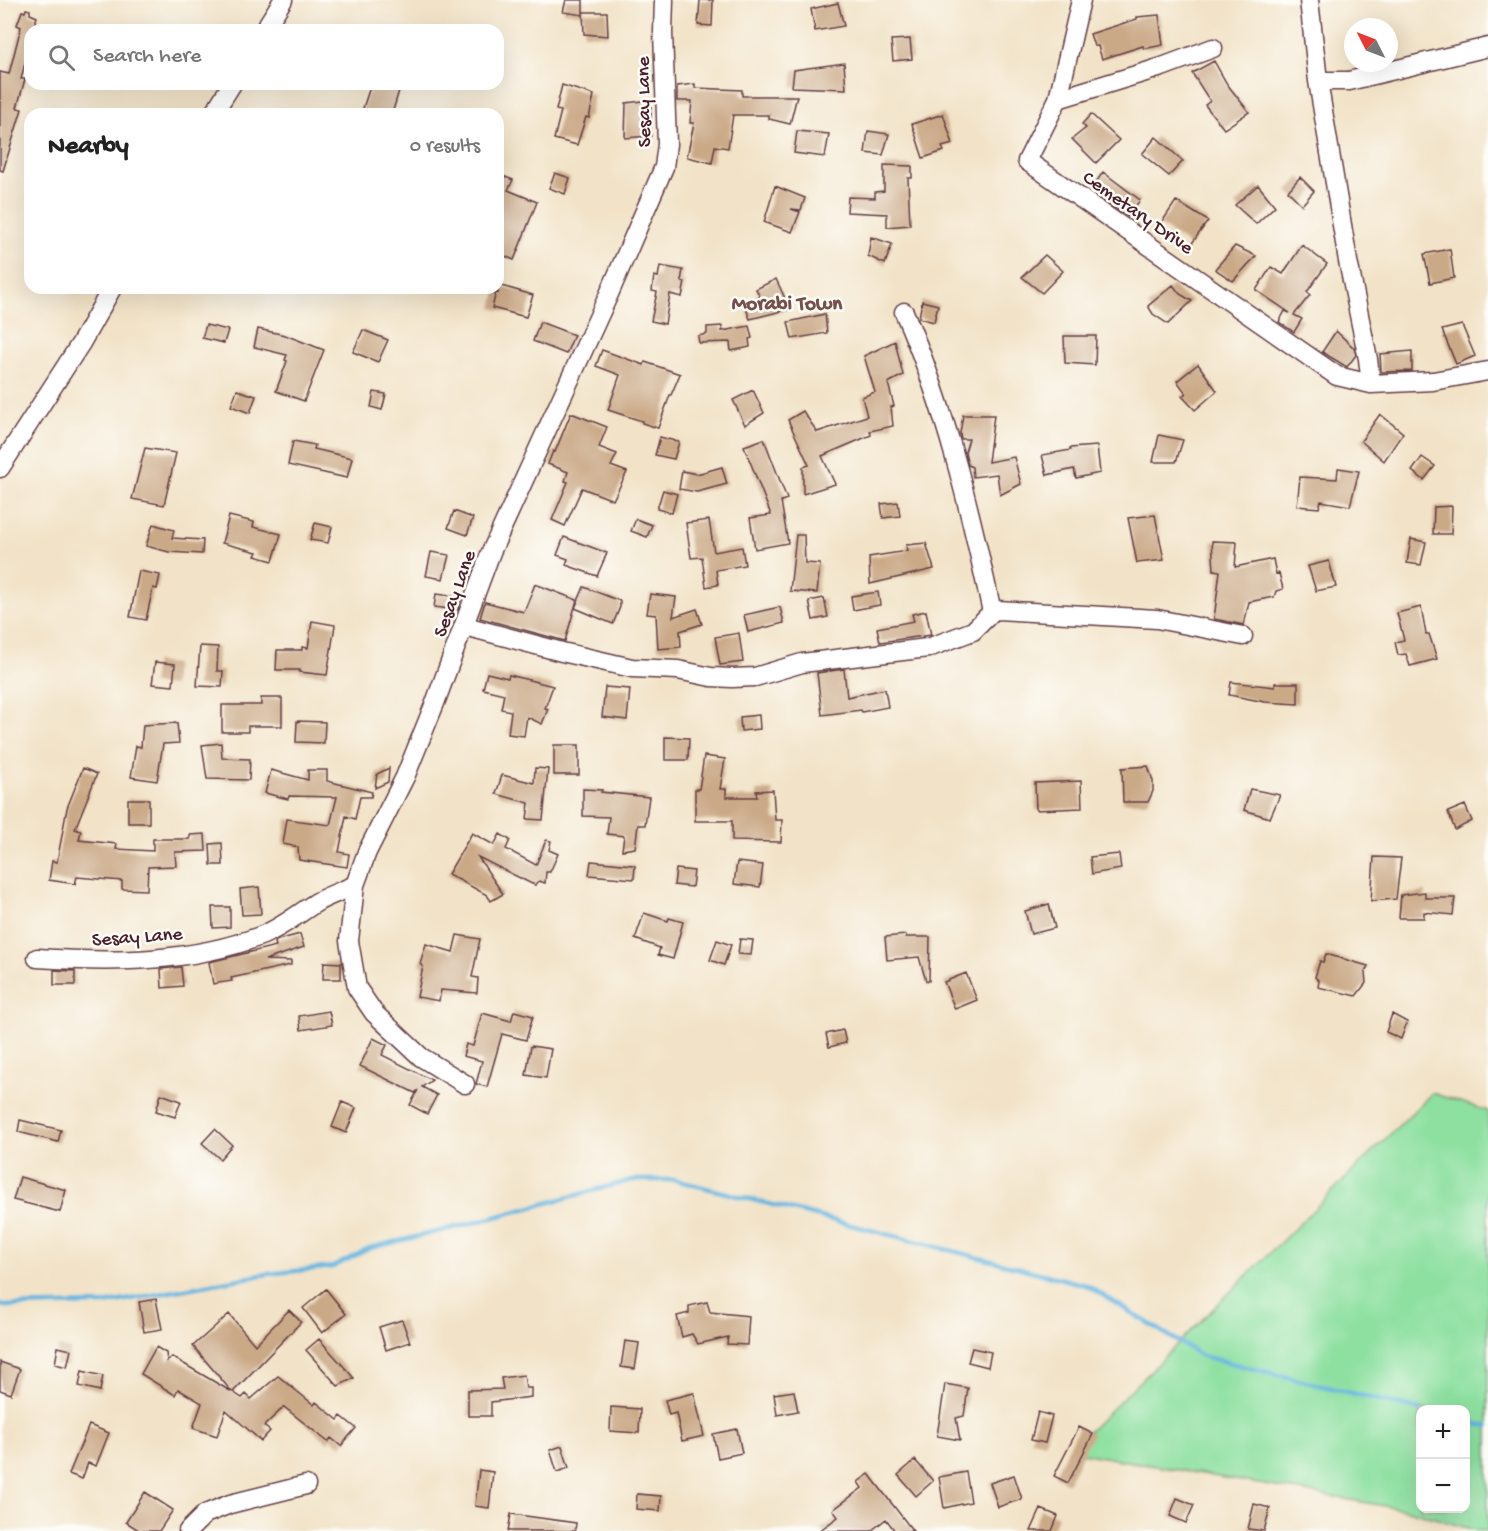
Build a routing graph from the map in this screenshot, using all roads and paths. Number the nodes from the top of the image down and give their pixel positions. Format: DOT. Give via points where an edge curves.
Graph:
graph roads {
  1 [pos="283,0"];
  2 [pos="664,0"];
  3 [pos="1081,0"];
  4 [pos="1309,0"];
  5 [pos="268,24"];
  6 [pos="1488,47"];
  7 [pos="1213,48"];
  8 [pos="1318,81"];
  9 [pos="228,90"];
  10 [pos="1058,99"];
  11 [pos="217,108"];
  12 [pos="109,294"];
  13 [pos="904,312"];
  14 [pos="1488,371"];
  15 [pos="1371,384"];
  16 [pos="0,468"];
  17 [pos="992,612"];
  18 [pos="465,626"];
  19 [pos="1244,636"];
  20 [pos="355,885"];
  21 [pos="37,958"];
  22 [pos="465,1084"];
  23 [pos="306,1485"];
  24 [pos="188,1531"];
  1 -- 5 [label="street"];
  2 -- 18 [label="street, Sesay Lane" via="668,144 664,167 492,552"];
  3 -- 10 [label="street, Cemetary Drive"];
  4 -- 8 [label="street"];
  6 -- 8 [label="street" via="1349,81"];
  7 -- 10 [label="street"];
  8 -- 15 [label="street"];
  9 -- 11 [label="street"];
  10 -- 15 [label="street, Cemetary Drive" via="1027,161 1337,376"];
  12 -- 16 [label="street"];
  13 -- 17 [label="street" via="925,360 967,500"];
  14 -- 15 [label="street" via="1433,381"];
  17 -- 18 [label="street" via="973,631 928,648 802,663 732,678 632,668"];
  17 -- 19 [label="street" via="1157,619"];
  18 -- 20 [label="street, Sesay Lane" via="405,777"];
  20 -- 21 [label="street, Sesay Lane" via="318,901 263,934 206,952 135,961"];
  20 -- 22 [label="street" via="349,941 357,988 374,1013 421,1057"];
  23 -- 24 [label="street" via="230,1504 205,1514"];
}
